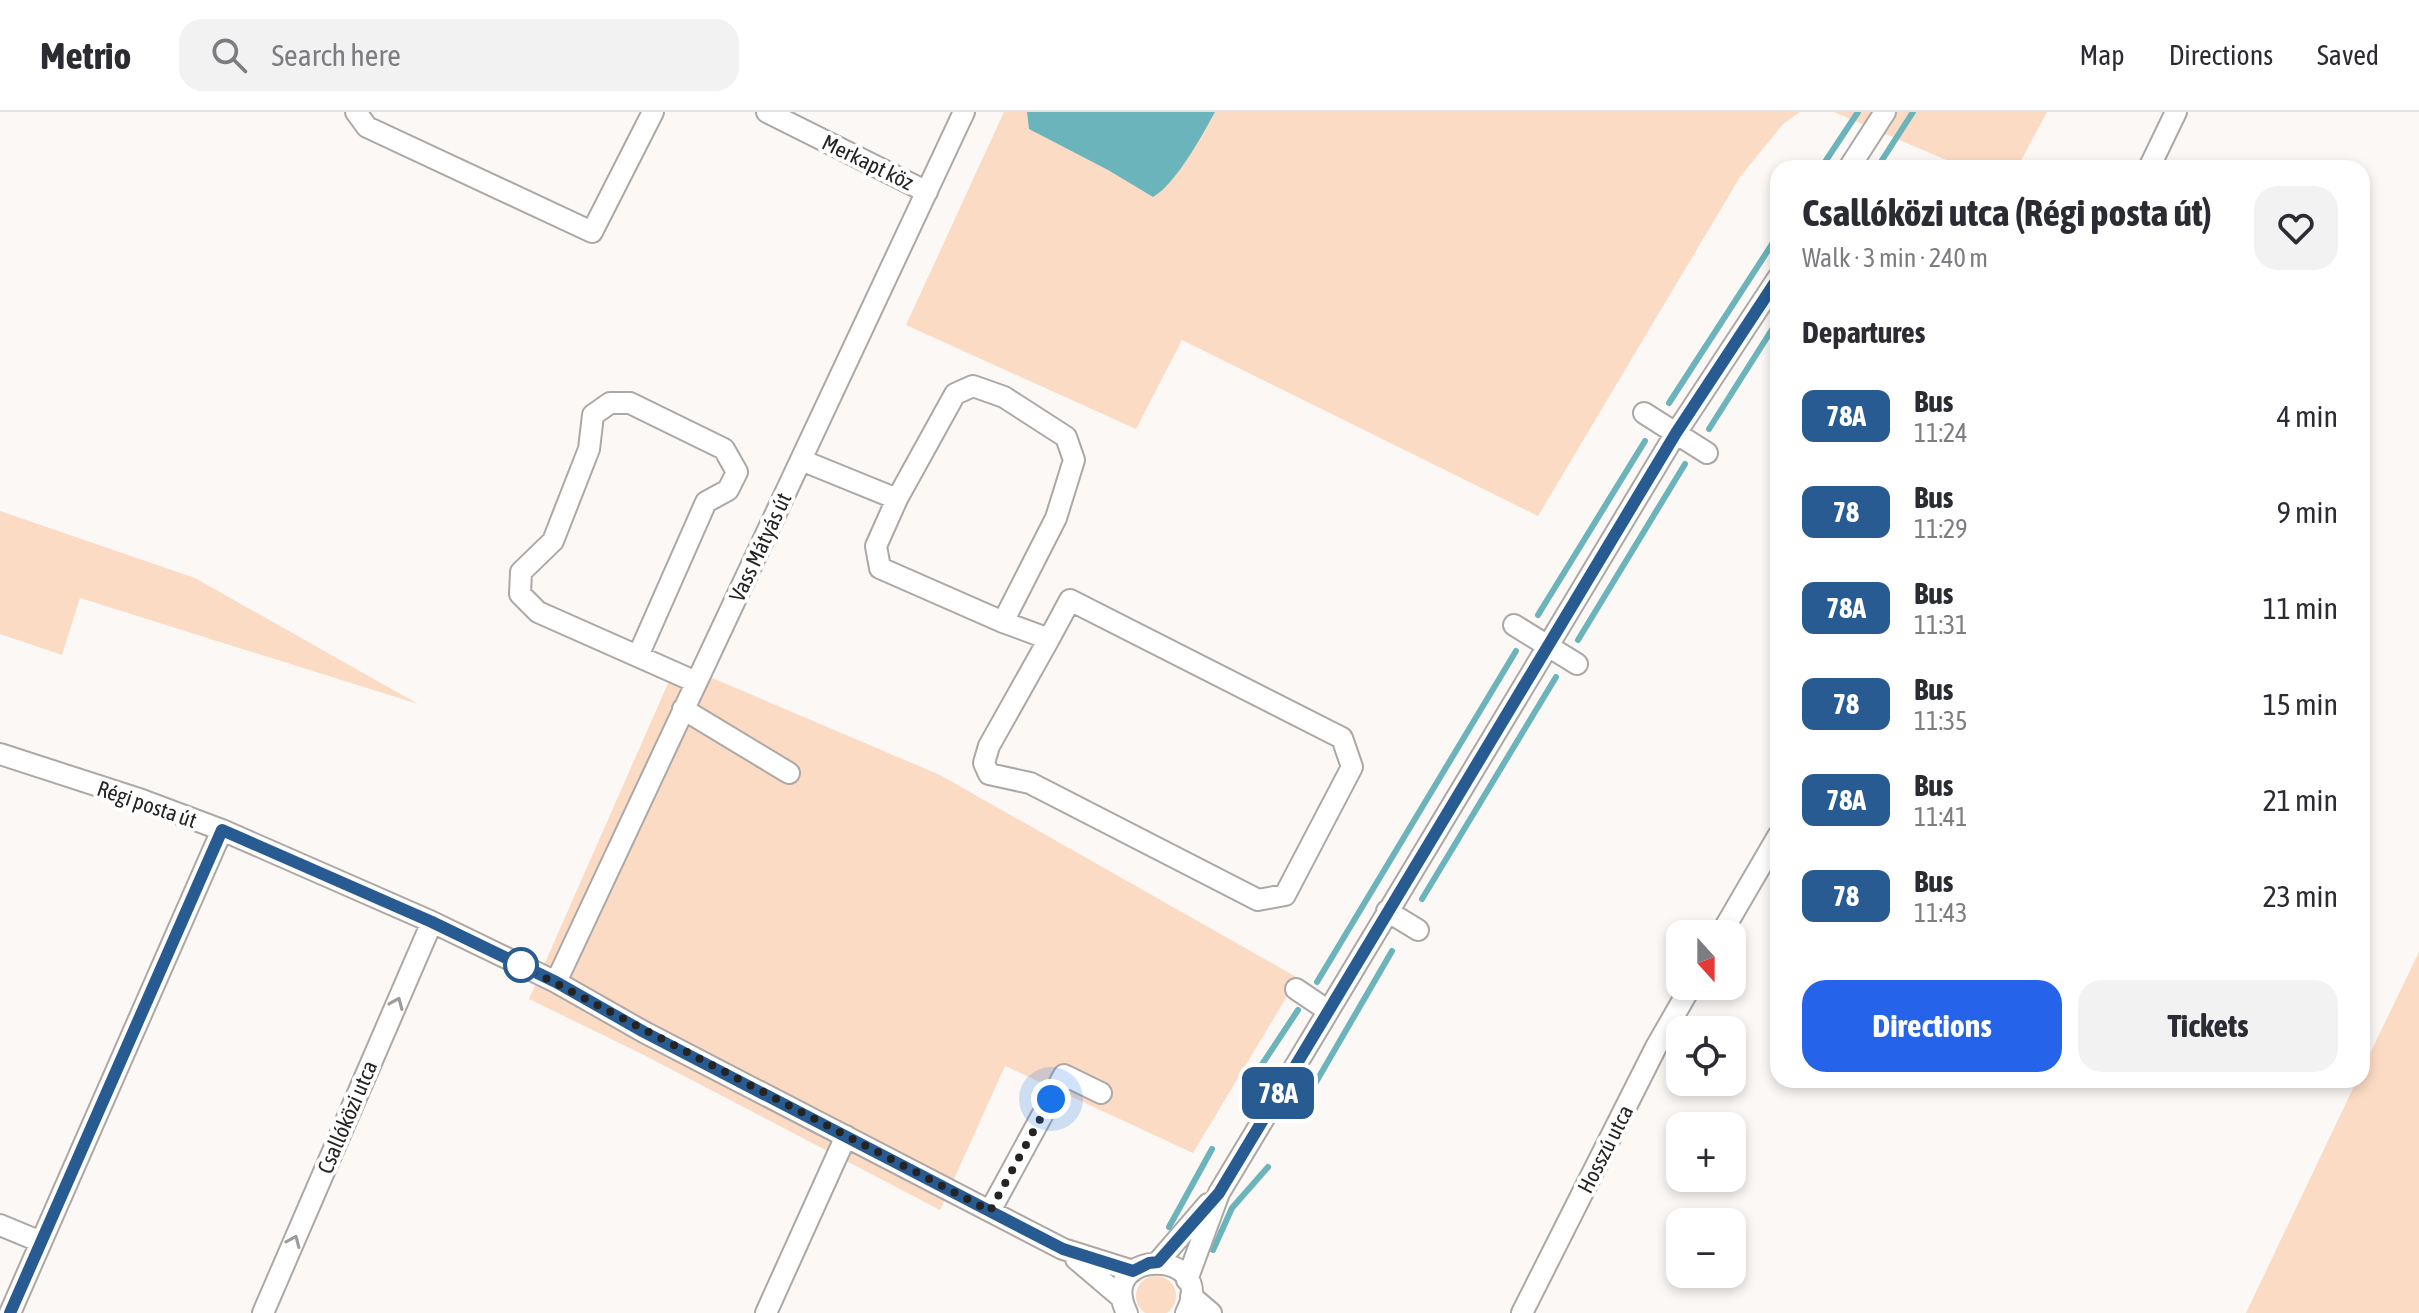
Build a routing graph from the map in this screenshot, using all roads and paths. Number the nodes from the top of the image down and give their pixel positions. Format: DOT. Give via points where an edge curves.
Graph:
graph roads {
  1 [pos="356,112"];
  2 [pos="653,112"];
  3 [pos="767,112"];
  4 [pos="964,112"];
  5 [pos="1885,112"];
  6 [pos="2176,112"];
  7 [pos="1854,160"];
  8 [pos="2153,160"];
  9 [pos="927,192"];
  10 [pos="1770,290"];
  11 [pos="1644,413"];
  12 [pos="1676,433"];
  13 [pos="1707,453"];
  14 [pos="801,460"];
  15 [pos="897,499"];
  16 [pos="1003,622"];
  17 [pos="1514,625"];
  18 [pos="1049,639"];
  19 [pos="1547,645"];
  20 [pos="638,656"];
  21 [pos="1577,664"];
  22 [pos="696,682"];
  23 [pos="683,709"];
  24 [pos="0,754"];
  25 [pos="789,773"];
  26 [pos="222,830"];
  27 [pos="1770,850"];
  28 [pos="1387,911"];
  29 [pos="1729,920"];
  30 [pos="432,922"];
  31 [pos="1418,930"];
  32 [pos="556,982"];
  33 [pos="1296,989"];
  34 [pos="1683,1000"];
  35 [pos="1327,1010"];
  36 [pos="1101,1093"];
  37 [pos="846,1136"];
  38 [pos="1219,1193"];
  39 [pos="990,1211"];
  40 [pos="0,1225"];
  41 [pos="41,1242"];
  42 [pos="1063,1249"];
  43 [pos="1158,1262"];
  44 [pos="1133,1271"];
  45 [pos="1188,1296"];
  46 [pos="1125,1305"];
  47 [pos="10,1313"];
  48 [pos="263,1313"];
  49 [pos="766,1313"];
  50 [pos="1211,1313"];
  51 [pos="1522,1313"];
  1 -- 2 [label="street" via="367,127 592,232"];
  3 -- 9 [label="street, Merkapt köz"];
  4 -- 9 [label="street, Vass Mátyás út"];
  5 -- 7 [label="street"];
  6 -- 8 [label="street"];
  9 -- 14 [label="street, Vass Mátyás út"];
  10 -- 12 [label="street"];
  11 -- 12 [label="street"];
  12 -- 13 [label="street"];
  12 -- 19 [label="street"];
  14 -- 15 [label="street"];
  14 -- 22 [label="street, Vass Mátyás út"];
  15 -- 16 [label="street" via="876,546 880,568"];
  15 -- 16 [label="street" via="955,394 973,386 1004,397 1066,437 1074,460 1056,518"];
  16 -- 18 [label="street"];
  17 -- 19 [label="street"];
  18 -- 18 [label="street" via="1070,600 1342,738 1352,767 1285,895 1258,900 1030,783 989,774 984,763 989,746"];
  19 -- 21 [label="street"];
  19 -- 28 [label="street"];
  20 -- 20 [label="street" via="538,612 520,594 521,572 553,541 589,449 593,415 610,403 630,403 724,449 737,472 728,490 706,502"];
  20 -- 22 [label="street"];
  22 -- 23 [label="street, Vass Mátyás út"];
  23 -- 25 [label="street"];
  23 -- 32 [label="street, Vass Mátyás út"];
  24 -- 26 [label="street, Régi posta út"];
  26 -- 30 [label="street, Régi posta út"];
  26 -- 41 [label="street"];
  27 -- 29 [label="street"];
  28 -- 31 [label="street"];
  28 -- 35 [label="street"];
  30 -- 32 [label="street, Régi posta út"];
  48 -- 30 [label="street, Csallóközi utca, one-way"];
  32 -- 37 [label="street, Régi posta út"];
  33 -- 35 [label="street"];
  34 -- 51 [label="street, Hosszú utca"];
  35 -- 38 [label="street"];
  36 -- 39 [label="street" via="1064,1075"];
  37 -- 39 [label="street, Régi posta út"];
  37 -- 49 [label="street"];
  38 -- 43 [label="street"];
  38 -- 45 [label="street"];
  39 -- 42 [label="street, Régi posta út"];
  40 -- 41 [label="street"];
  41 -- 47 [label="street"];
  42 -- 44 [label="street, Régi posta út"];
  42 -- 46 [label="street, Régi posta út"];
  43 -- 44 [label="street"];
  43 -- 45 [label="street" via="1175,1267"];
  44 -- 46 [label="street" via="1127,1279"];
  45 -- 50 [label="street"];
}
